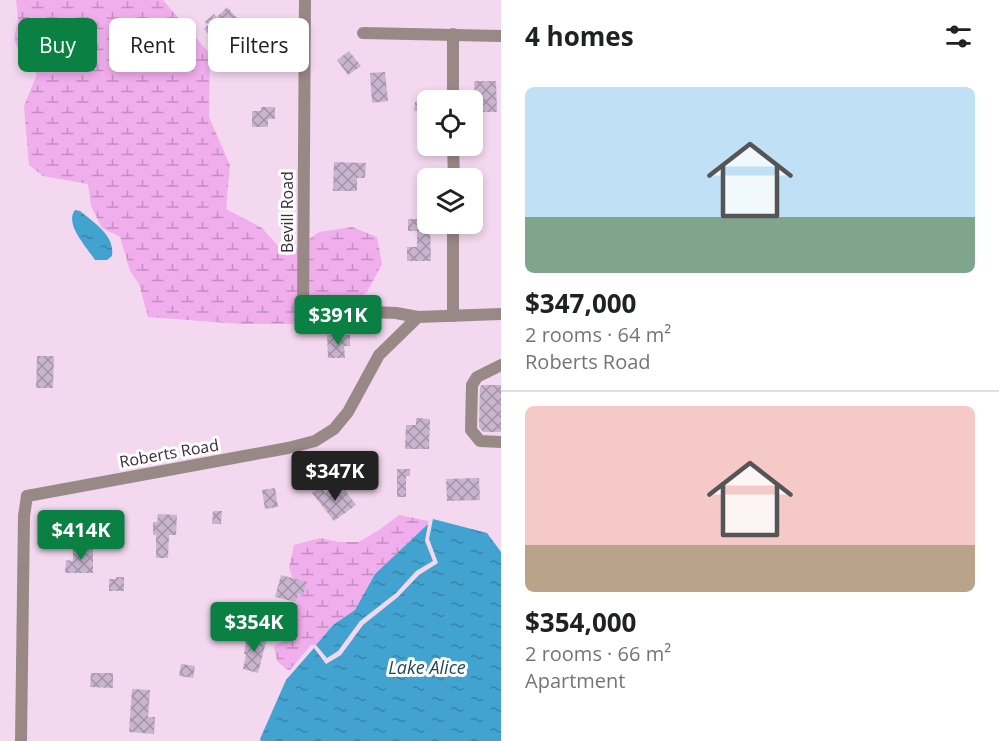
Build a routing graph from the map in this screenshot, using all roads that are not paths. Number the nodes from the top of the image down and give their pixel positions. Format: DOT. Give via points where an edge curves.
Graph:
graph roads {
  1 [pos="305,0"];
  2 [pos="363,33"];
  3 [pos="453,34"];
  4 [pos="501,36"];
  5 [pos="453,90"];
  6 [pos="453,234"];
  7 [pos="501,314"];
  8 [pos="453,316"];
  9 [pos="418,317"];
  10 [pos="501,365"];
  11 [pos="501,442"];
  12 [pos="21,741"];
  1 -- 9 [label="street, Bevill Road" via="303,309"];
  2 -- 3 [label="street"];
  3 -- 4 [label="street"];
  3 -- 5 [label="street"];
  6 -- 8 [label="street"];
  7 -- 8 [label="street"];
  8 -- 9 [label="street"];
  9 -- 12 [label="street, Roberts Road" via="380,355 348,412 315,441 27,496"];
  10 -- 11 [label="street" via="481,374 471,389 471,430 480,441"];
}
